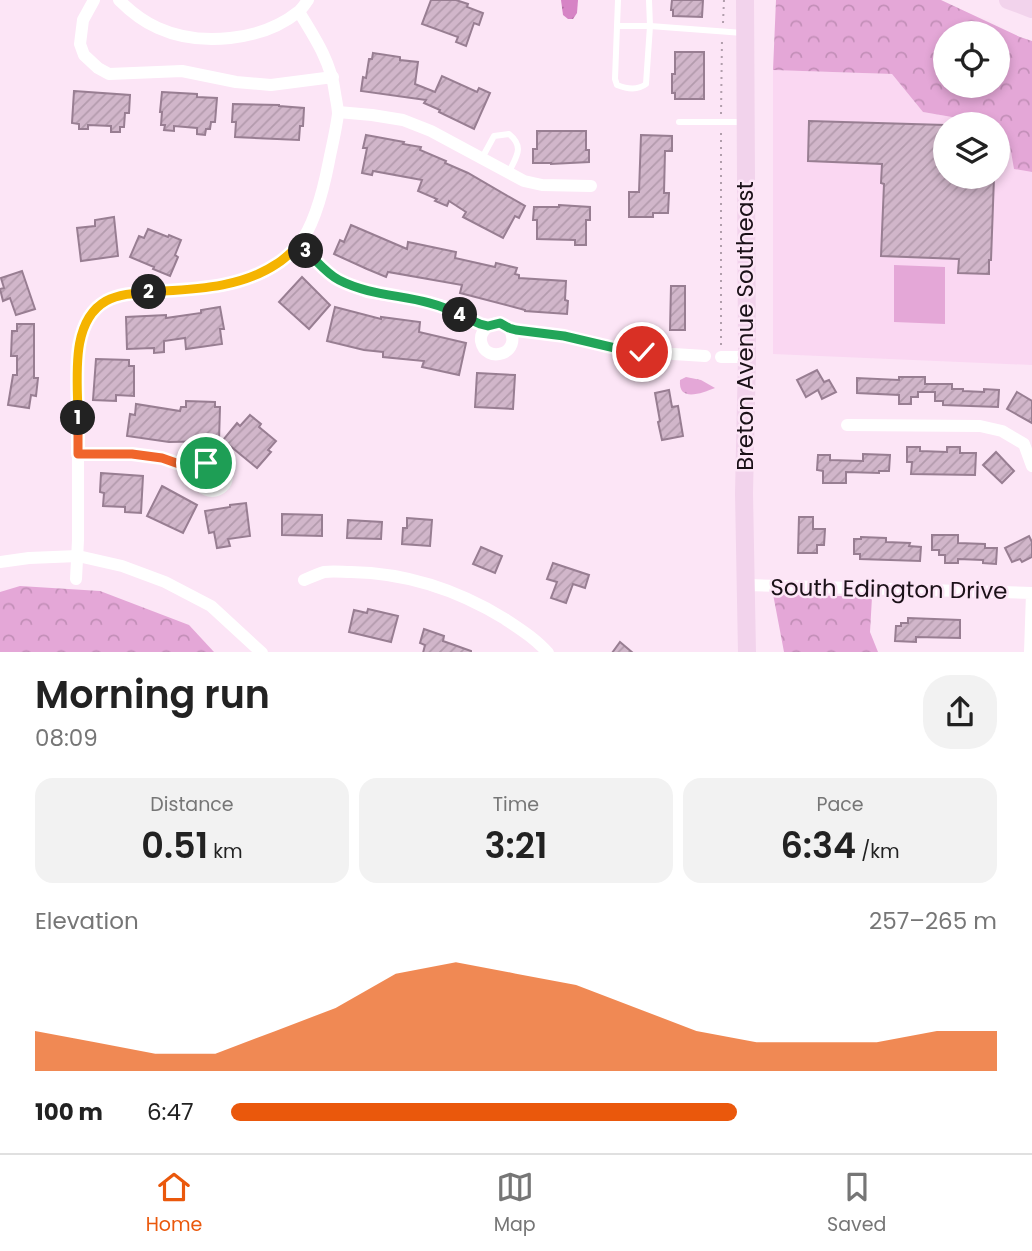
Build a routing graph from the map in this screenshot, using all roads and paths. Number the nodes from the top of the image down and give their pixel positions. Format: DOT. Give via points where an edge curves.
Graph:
graph roads {
  1 [pos="94,0"];
  2 [pos="119,0"];
  3 [pos="309,0"];
  4 [pos="618,0"];
  5 [pos="649,0"];
  6 [pos="724,0"];
  7 [pos="745,0"];
  8 [pos="1008,0"];
  9 [pos="1032,9"];
  10 [pos="299,12"];
  11 [pos="618,26"];
  12 [pos="650,26"];
  13 [pos="722,30"];
  14 [pos="745,33"];
  15 [pos="333,77"];
  16 [pos="338,113"];
  17 [pos="679,121"];
  18 [pos="721,122"];
  19 [pos="746,122"];
  20 [pos="482,158"];
  21 [pos="509,172"];
  22 [pos="591,186"];
  23 [pos="299,245"];
  24 [pos="474,322"];
  25 [pos="488,326"];
  26 [pos="515,333"];
  27 [pos="481,339"];
  28 [pos="705,356"];
  29 [pos="721,357"];
  30 [pos="747,357"];
  31 [pos="847,425"];
  32 [pos="78,454"];
  33 [pos="1032,466"];
  34 [pos="199,471"];
  35 [pos="78,556"];
  36 [pos="0,562"];
  37 [pos="76,579"];
  38 [pos="304,580"];
  39 [pos="746,585"];
  40 [pos="1032,593"];
  41 [pos="261,652"];
  42 [pos="547,652"];
  43 [pos="747,652"];
  44 [pos="1030,652"];
  1 -- 15 [label="street" via="83,20 80,44 84,55 110,74 182,71 271,85"];
  2 -- 10 [label="street" via="159,29 218,40 250,35"];
  3 -- 10 [label="street"];
  4 -- 11 [label="lane"];
  5 -- 12 [label="lane"];
  6 -- 13 [label="path"];
  7 -- 14 [label="main road, Breton Avenue Southeast"];
  8 -- 9 [label="main road"];
  10 -- 15 [label="street"];
  11 -- 12 [label="lane"];
  11 -- 12 [label="lane" via="615,79 625,89 635,89 646,85"];
  12 -- 13 [label="lane"];
  13 -- 14 [label="lane"];
  13 -- 18 [label="path"];
  14 -- 19 [label="main road, Breton Avenue Southeast"];
  15 -- 16 [label="street"];
  16 -- 20 [label="street" via="403,120"];
  16 -- 23 [label="street" via="316,213"];
  17 -- 18 [label="lane"];
  18 -- 19 [label="lane"];
  18 -- 29 [label="path"];
  19 -- 30 [label="main road, Breton Avenue Southeast"];
  20 -- 21 [label="street"];
  20 -- 21 [label="lane" via="495,136 509,134 518,149"];
  21 -- 22 [label="street" via="542,185"];
  23 -- 24 [label="street" via="336,279 367,292 444,306"];
  23 -- 32 [label="street" via="278,264 247,279 211,288 133,293 108,300 91,313 78,347"];
  24 -- 25 [label="street"];
  24 -- 27 [label="street"];
  25 -- 26 [label="street" via="500,323"];
  25 -- 27 [label="street"];
  26 -- 27 [label="street" via="510,348 497,355 488,352"];
  26 -- 28 [label="street" via="564,336 642,352"];
  29 -- 30 [label="street"];
  30 -- 39 [label="main road, Breton Avenue Southeast"];
  31 -- 33 [label="street" via="980,426 1003,431 1024,444"];
  32 -- 34 [label="street" via="162,458"];
  32 -- 35 [label="street"];
  35 -- 36 [label="street"];
  35 -- 37 [label="street"];
  35 -- 41 [label="street" via="165,582 211,606"];
  38 -- 42 [label="street" via="326,572 368,573 440,587 479,603"];
  39 -- 40 [label="street, South Edington Drive"];
  39 -- 43 [label="main road, Breton Avenue Southeast"];
  40 -- 44 [label="street"];
}
